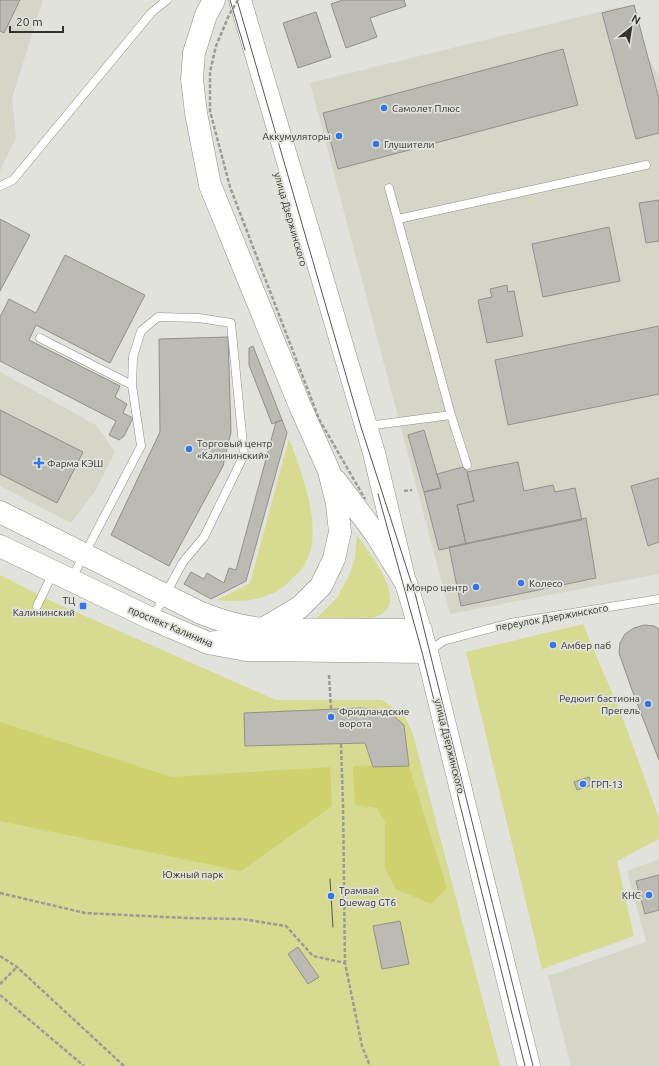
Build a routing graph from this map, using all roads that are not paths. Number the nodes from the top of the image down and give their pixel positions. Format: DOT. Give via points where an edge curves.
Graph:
graph roads {
  1 [pos="167,0"];
  2 [pos="214,0"];
  3 [pos="226,0"];
  4 [pos="239,0"];
  5 [pos="646,165"];
  6 [pos="0,186"];
  7 [pos="389,188"];
  8 [pos="398,219"];
  9 [pos="40,338"];
  10 [pos="132,385"];
  11 [pos="451,415"];
  12 [pos="366,426"];
  13 [pos="467,465"];
  14 [pos="329,471"];
  15 [pos="0,512"];
  16 [pos="0,546"];
  17 [pos="84,555"];
  18 [pos="62,577"];
  19 [pos="406,583"];
  20 [pos="165,595"];
  21 [pos="659,599"];
  22 [pos="37,606"];
  23 [pos="152,620"];
  24 [pos="263,629"];
  25 [pos="421,630"];
  26 [pos="208,643"];
  27 [pos="427,652"];
  28 [pos="529,1066"];
  1 -- 6 [label="lane" via="152,12 13,180"];
  2 -- 14 [label="main road" via="206,15 194,53 192,78 210,185"];
  3 -- 12 [label="main road, улица Дзержинского" via="350,420 355,425"];
  4 -- 12 [label="main road, улица Дзержинского"];
  5 -- 8 [label="lane"];
  7 -- 8 [label="lane"];
  8 -- 11 [label="lane"];
  9 -- 10 [label="lane"];
  10 -- 17 [label="lane" via="141,446"];
  10 -- 20 [label="lane" via="133,357 142,331 158,317 199,318 231,323 244,456 204,537 183,562"];
  11 -- 12 [label="lane"];
  11 -- 13 [label="lane"];
  12 -- 19 [label="main road, улица Дзержинского"];
  14 -- 19 [label="main road" via="375,533"];
  14 -- 24 [label="main road" via="337,504 340,532 334,559 321,586 300,607"];
  15 -- 17 [label="main road"];
  16 -- 18 [label="main road, проспект Калинина"];
  17 -- 18 [label="lane"];
  17 -- 20 [label="main road"];
  18 -- 22 [label="lane"];
  18 -- 23 [label="main road, проспект Калинина"];
  19 -- 25 [label="main road, улица Дзержинского"];
  20 -- 23 [label="lane"];
  20 -- 24 [label="main road" via="216,619"];
  21 -- 27 [label="lane, переулок Дзержинского" via="510,623 442,641"];
  23 -- 26 [label="main road, проспект Калинина"];
  24 -- 25 [label="main road"];
  24 -- 26 [label="main road" via="243,639"];
  25 -- 27 [label="main road, улица Дзержинского"];
  26 -- 27 [label="main road, проспект Калинина" via="246,650"];
  27 -- 28 [label="main road, улица Дзержинского"];
}
